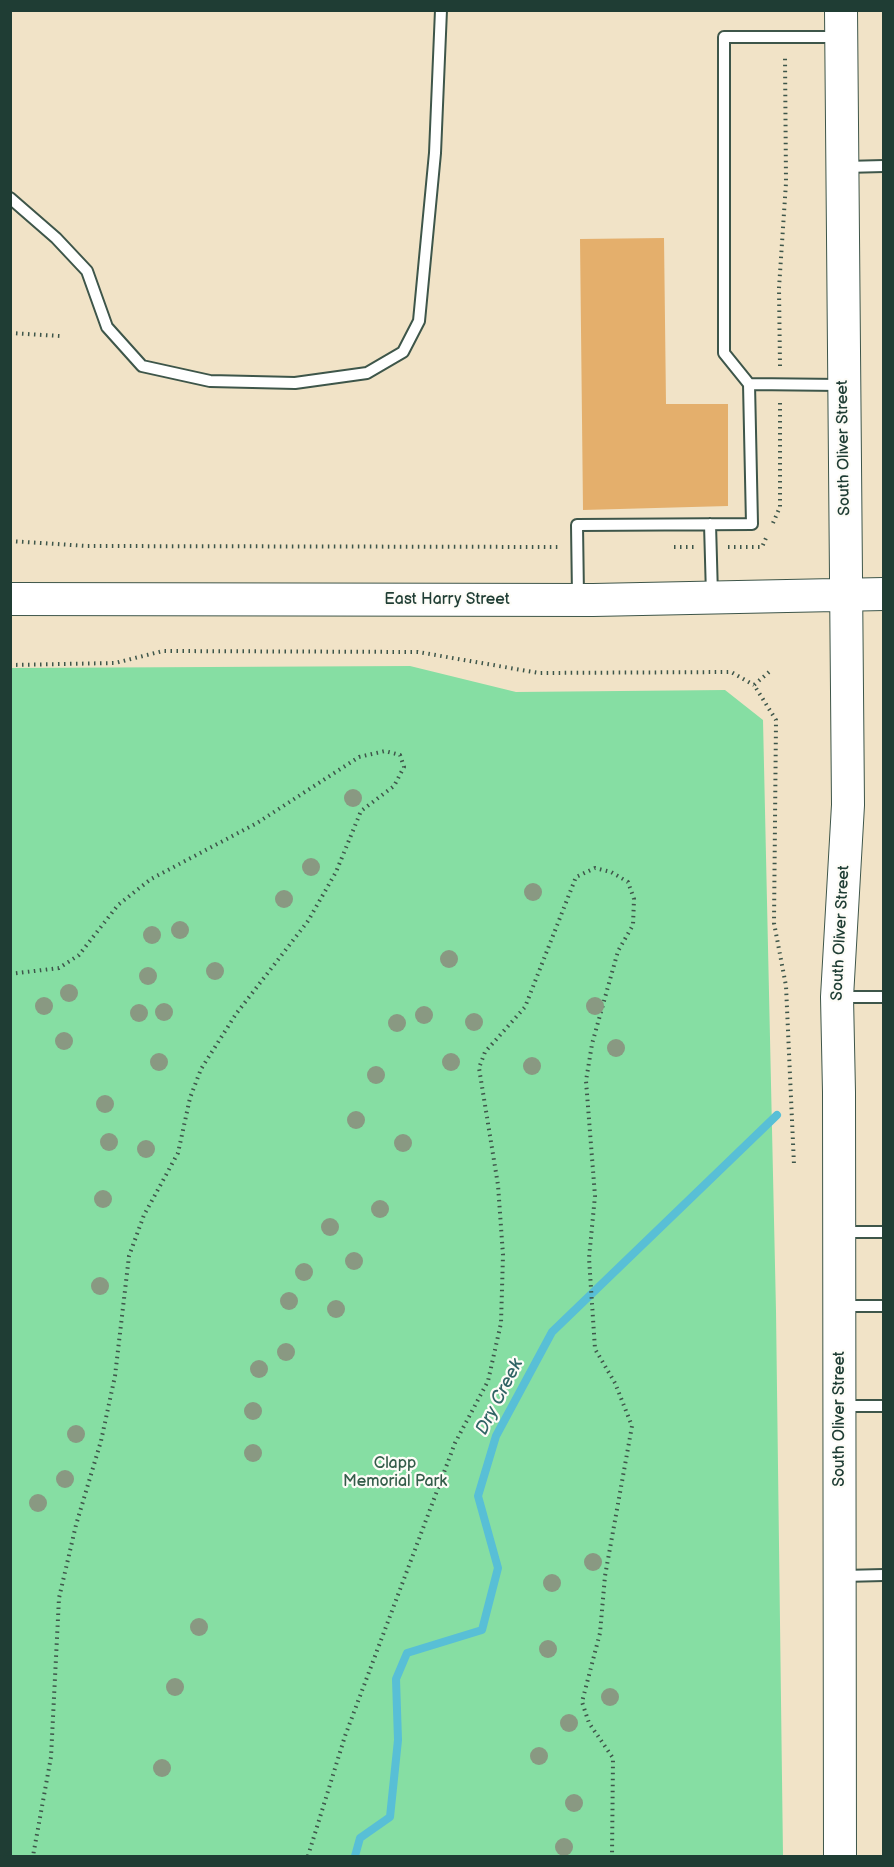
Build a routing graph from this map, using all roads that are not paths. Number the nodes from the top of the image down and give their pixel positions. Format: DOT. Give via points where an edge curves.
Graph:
graph roads {
  1 [pos="441,10"];
  2 [pos="841,24"];
  3 [pos="884,166"];
  4 [pos="841,167"];
  5 [pos="10,198"];
  6 [pos="748,384"];
  7 [pos="843,385"];
  8 [pos="710,524"];
  9 [pos="845,594"];
  10 [pos="884,594"];
  11 [pos="712,597"];
  12 [pos="10,599"];
  13 [pos="578,600"];
  14 [pos="837,997"];
  15 [pos="884,997"];
  16 [pos="839,1232"];
  17 [pos="884,1232"];
  18 [pos="840,1306"];
  19 [pos="884,1306"];
  20 [pos="840,1406"];
  21 [pos="884,1406"];
  22 [pos="884,1575"];
  23 [pos="840,1576"];
  24 [pos="840,1857"];
  1 -- 5 [label="lane" via="435,153 419,321 403,351 367,373 295,383 210,381 142,366 107,327 87,271"];
  2 -- 4 [label="main road, South Oliver Street"];
  2 -- 6 [label="lane" via="785,37 724,37 724,353"];
  3 -- 4 [label="lane"];
  4 -- 7 [label="main road, South Oliver Street"];
  6 -- 7 [label="lane"];
  6 -- 8 [label="lane" via="752,524"];
  7 -- 9 [label="main road, South Oliver Street"];
  8 -- 11 [label="lane"];
  8 -- 13 [label="lane" via="577,525"];
  9 -- 10 [label="main road, East Harry Street"];
  9 -- 11 [label="main road, East Harry Street"];
  9 -- 14 [label="main road, South Oliver Street" via="848,805"];
  11 -- 13 [label="main road, East Harry Street"];
  12 -- 13 [label="main road, East Harry Street"];
  14 -- 15 [label="lane"];
  14 -- 16 [label="main road, South Oliver Street"];
  16 -- 17 [label="lane"];
  16 -- 18 [label="main road, South Oliver Street"];
  18 -- 19 [label="lane"];
  18 -- 20 [label="main road, South Oliver Street"];
  20 -- 21 [label="lane"];
  20 -- 23 [label="main road, South Oliver Street"];
  22 -- 23 [label="lane"];
  23 -- 24 [label="main road, South Oliver Street"];
}
